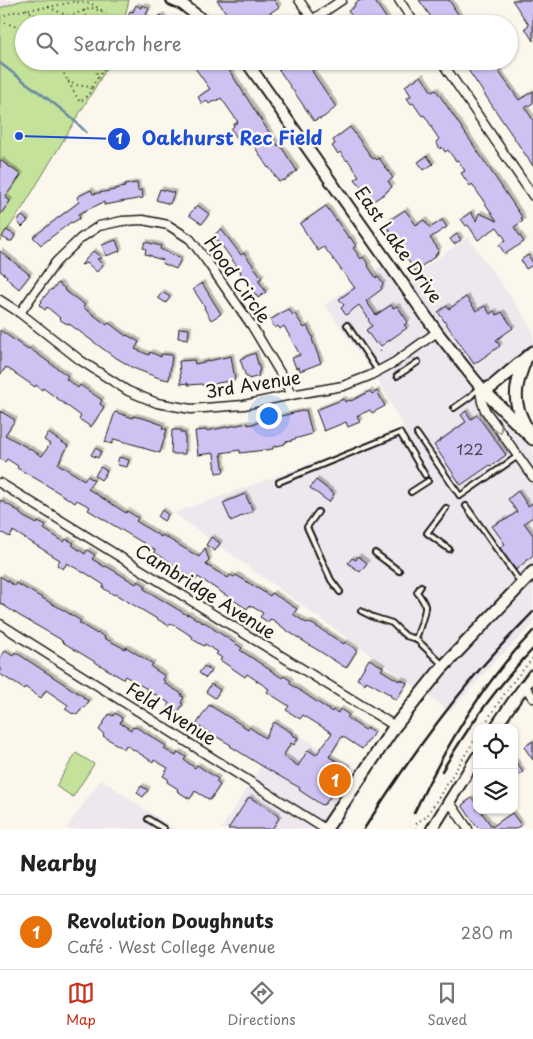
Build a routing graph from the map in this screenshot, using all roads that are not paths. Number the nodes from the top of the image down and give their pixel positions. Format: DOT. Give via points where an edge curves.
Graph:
graph roads {
  1 [pos="172,0"];
  2 [pos="299,0"];
  3 [pos="342,0"];
  4 [pos="398,0"];
  5 [pos="196,15"];
  6 [pos="306,15"];
  7 [pos="318,15"];
  8 [pos="409,15"];
  9 [pos="255,70"];
  10 [pos="447,70"];
  11 [pos="533,196"];
  12 [pos="0,300"];
  13 [pos="20,313"];
  14 [pos="347,325"];
  15 [pos="437,332"];
  16 [pos="530,354"];
  17 [pos="418,362"];
  18 [pos="378,371"];
  19 [pos="397,376"];
  20 [pos="482,388"];
  21 [pos="291,395"];
  22 [pos="454,408"];
  23 [pos="417,434"];
  24 [pos="532,438"];
  25 [pos="518,456"];
  26 [pos="425,475"];
  27 [pos="533,477"];
  28 [pos="428,480"];
  29 [pos="279,482"];
  30 [pos="0,484"];
  31 [pos="411,492"];
  32 [pos="466,506"];
  33 [pos="446,508"];
  34 [pos="318,512"];
  35 [pos="449,549"];
  36 [pos="374,553"];
  37 [pos="399,571"];
  38 [pos="533,572"];
  39 [pos="522,584"];
  40 [pos="421,586"];
  41 [pos="340,592"];
  42 [pos="361,611"];
  43 [pos="0,624"];
  44 [pos="416,639"];
  45 [pos="444,666"];
  46 [pos="533,675"];
  47 [pos="524,686"];
  48 [pos="533,698"];
  49 [pos="499,724"];
  50 [pos="395,726"];
  51 [pos="473,763"];
  52 [pos="449,801"];
  53 [pos="148,819"];
  54 [pos="164,829"];
  55 [pos="326,829"];
  56 [pos="432,829"];
  57 [pos="468,829"];
  1 -- 5 [label="street"];
  2 -- 6 [label="street"];
  3 -- 7 [label="street"];
  4 -- 8 [label="street"];
  9 -- 15 [label="street, East Lake Drive"];
  10 -- 11 [label="street"];
  12 -- 13 [label="street, 3rd Avenue"];
  13 -- 21 [label="street, 3rd Avenue" via="80,360 128,391 157,403 200,409 244,405"];
  13 -- 21 [label="street, Hood Circle" via="56,262 99,226 143,220 168,225 190,239 206,260 252,326"];
  14 -- 18 [label="lane"];
  15 -- 18 [label="street, 3rd Avenue"];
  15 -- 20 [label="street, East Lake Drive"];
  16 -- 20 [label="main road" via="494,385"];
  16 -- 24 [label="main road" via="516,390 518,407"];
  17 -- 19 [label="lane"];
  18 -- 21 [label="street, 3rd Avenue" via="343,386"];
  20 -- 22 [label="lane"];
  20 -- 24 [label="main road, East Lake Drive"];
  20 -- 25 [label="street, one-way" via="485,410"];
  23 -- 25 [label="lane" via="460,496"];
  25 -- 27 [label="street"];
  26 -- 29 [label="lane" via="400,433"];
  28 -- 31 [label="lane"];
  30 -- 50 [label="street, Cambridge Avenue"];
  32 -- 39 [label="lane"];
  33 -- 35 [label="lane" via="428,533"];
  34 -- 41 [label="lane" via="307,528"];
  36 -- 37 [label="lane"];
  38 -- 39 [label="main road"];
  39 -- 45 [label="main road"];
  40 -- 44 [label="lane" via="417,592 426,610"];
  42 -- 44 [label="lane"];
  43 -- 55 [label="street, Feld Avenue"];
  44 -- 45 [label="lane"];
  45 -- 50 [label="main road"];
  46 -- 47 [label="street"];
  47 -- 48 [label="street"];
  47 -- 49 [label="street"];
  50 -- 55 [label="main road"];
  51 -- 52 [label="street"];
  52 -- 56 [label="street"];
  52 -- 57 [label="street"];
  53 -- 54 [label="lane"];
}
